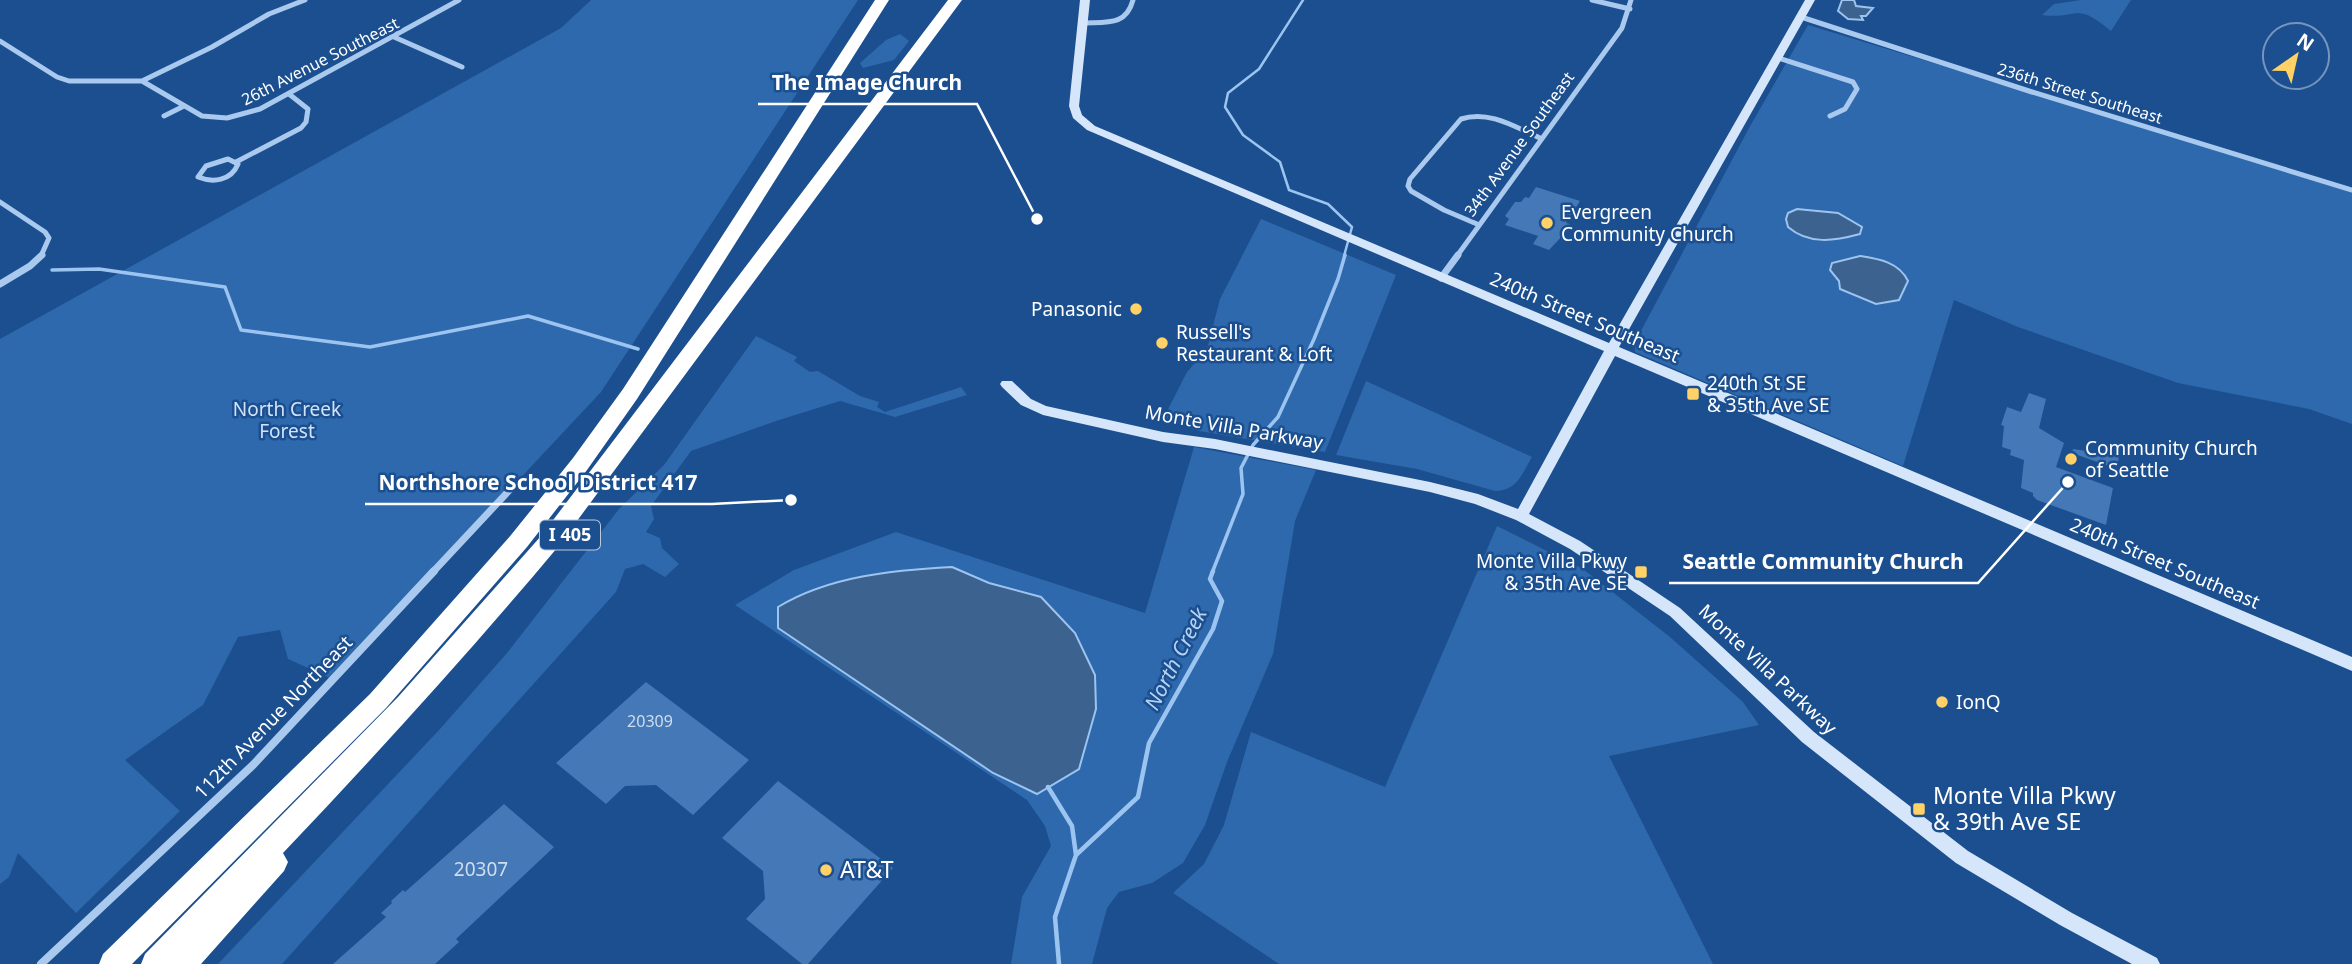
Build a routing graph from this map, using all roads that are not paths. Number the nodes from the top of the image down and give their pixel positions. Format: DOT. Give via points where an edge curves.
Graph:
graph roads {
  1 [pos="305,0"];
  2 [pos="459,0"];
  3 [pos="882,0"];
  4 [pos="889,0"];
  5 [pos="955,0"];
  6 [pos="965,0"];
  7 [pos="1085,0"];
  8 [pos="1133,0"];
  9 [pos="1592,0"];
  10 [pos="1632,0"];
  11 [pos="1810,0"];
  12 [pos="1630,9"];
  13 [pos="1801,17"];
  14 [pos="1084,23"];
  15 [pos="394,37"];
  16 [pos="0,41"];
  17 [pos="1778,58"];
  18 [pos="462,67"];
  19 [pos="142,80"];
  20 [pos="289,94"];
  21 [pos="184,106"];
  22 [pos="164,116"];
  23 [pos="1830,116"];
  24 [pos="1540,138"];
  25 [pos="236,162"];
  26 [pos="2352,190"];
  27 [pos="0,202"];
  28 [pos="808,205"];
  29 [pos="1477,224"];
  30 [pos="1441,278"];
  31 [pos="0,284"];
  32 [pos="1612,349"];
  33 [pos="1007,384"];
  34 [pos="518,481"];
  35 [pos="1521,516"];
  36 [pos="2352,664"];
  37 [pos="293,842"];
  38 [pos="41,964"];
  39 [pos="113,964"];
  40 [pos="128,964"];
  41 [pos="155,964"];
  42 [pos="175,964"];
  43 [pos="183,964"];
  44 [pos="2151,964"];
  1 -- 19 [label="street" via="286,5"];
  2 -- 15 [label="street, 26th Avenue Southeast"];
  3 -- 39 [label="highway, I 405" via="630,394 536,519 378,701"];
  4 -- 40 [label="highway, I 405" via="641,392 531,539 459,625 340,751"];
  5 -- 28 [label="highway, I 405"];
  6 -- 28 [label="highway, I 405"];
  7 -- 14 [label="street"];
  8 -- 14 [label="street" via="1130,12 1118,21"];
  9 -- 12 [label="street"];
  10 -- 12 [label="street, 34th Avenue Southeast"];
  11 -- 13 [label="street"];
  12 -- 24 [label="street, 34th Avenue Southeast" via="1622,27"];
  13 -- 17 [label="street"];
  13 -- 26 [label="street, 236th Street Southeast"];
  14 -- 30 [label="street, 240th Street Southeast" via="1074,106 1082,123"];
  15 -- 18 [label="street"];
  15 -- 20 [label="street, 26th Avenue Southeast"];
  16 -- 19 [label="street" via="69,81"];
  17 -- 23 [label="street" via="1853,82 1857,89 1845,109"];
  17 -- 32 [label="street"];
  19 -- 21 [label="street"];
  20 -- 21 [label="street, 26th Avenue Southeast" via="260,109 227,118 202,116"];
  20 -- 25 [label="street" via="309,109 301,128"];
  21 -- 22 [label="street"];
  24 -- 29 [label="street, 34th Avenue Southeast"];
  24 -- 29 [label="street" via="1486,117 1468,115 1410,179 1411,191"];
  25 -- 25 [label="street" via="212,162 198,177 208,181 225,178 237,170"];
  27 -- 31 [label="street" via="50,238 38,261"];
  28 -- 37 [label="highway, I 405" via="606,487 527,589"];
  28 -- 41 [label="highway, I 405" via="482,623"];
  29 -- 30 [label="street, 34th Avenue Southeast"];
  30 -- 32 [label="street, 240th Street Southeast"];
  32 -- 35 [label="street"];
  32 -- 36 [label="street, 240th Street Southeast"];
  33 -- 35 [label="street, Monte Villa Parkway" via="1043,410 1152,435 1430,486"];
  34 -- 38 [label="street, 112th Avenue Northeast" via="253,765"];
  35 -- 44 [label="street, Monte Villa Parkway" via="1620,573 1675,612 1808,737 1952,850"];
  37 -- 42 [label="highway, I 405"];
  37 -- 43 [label="highway"];
}
